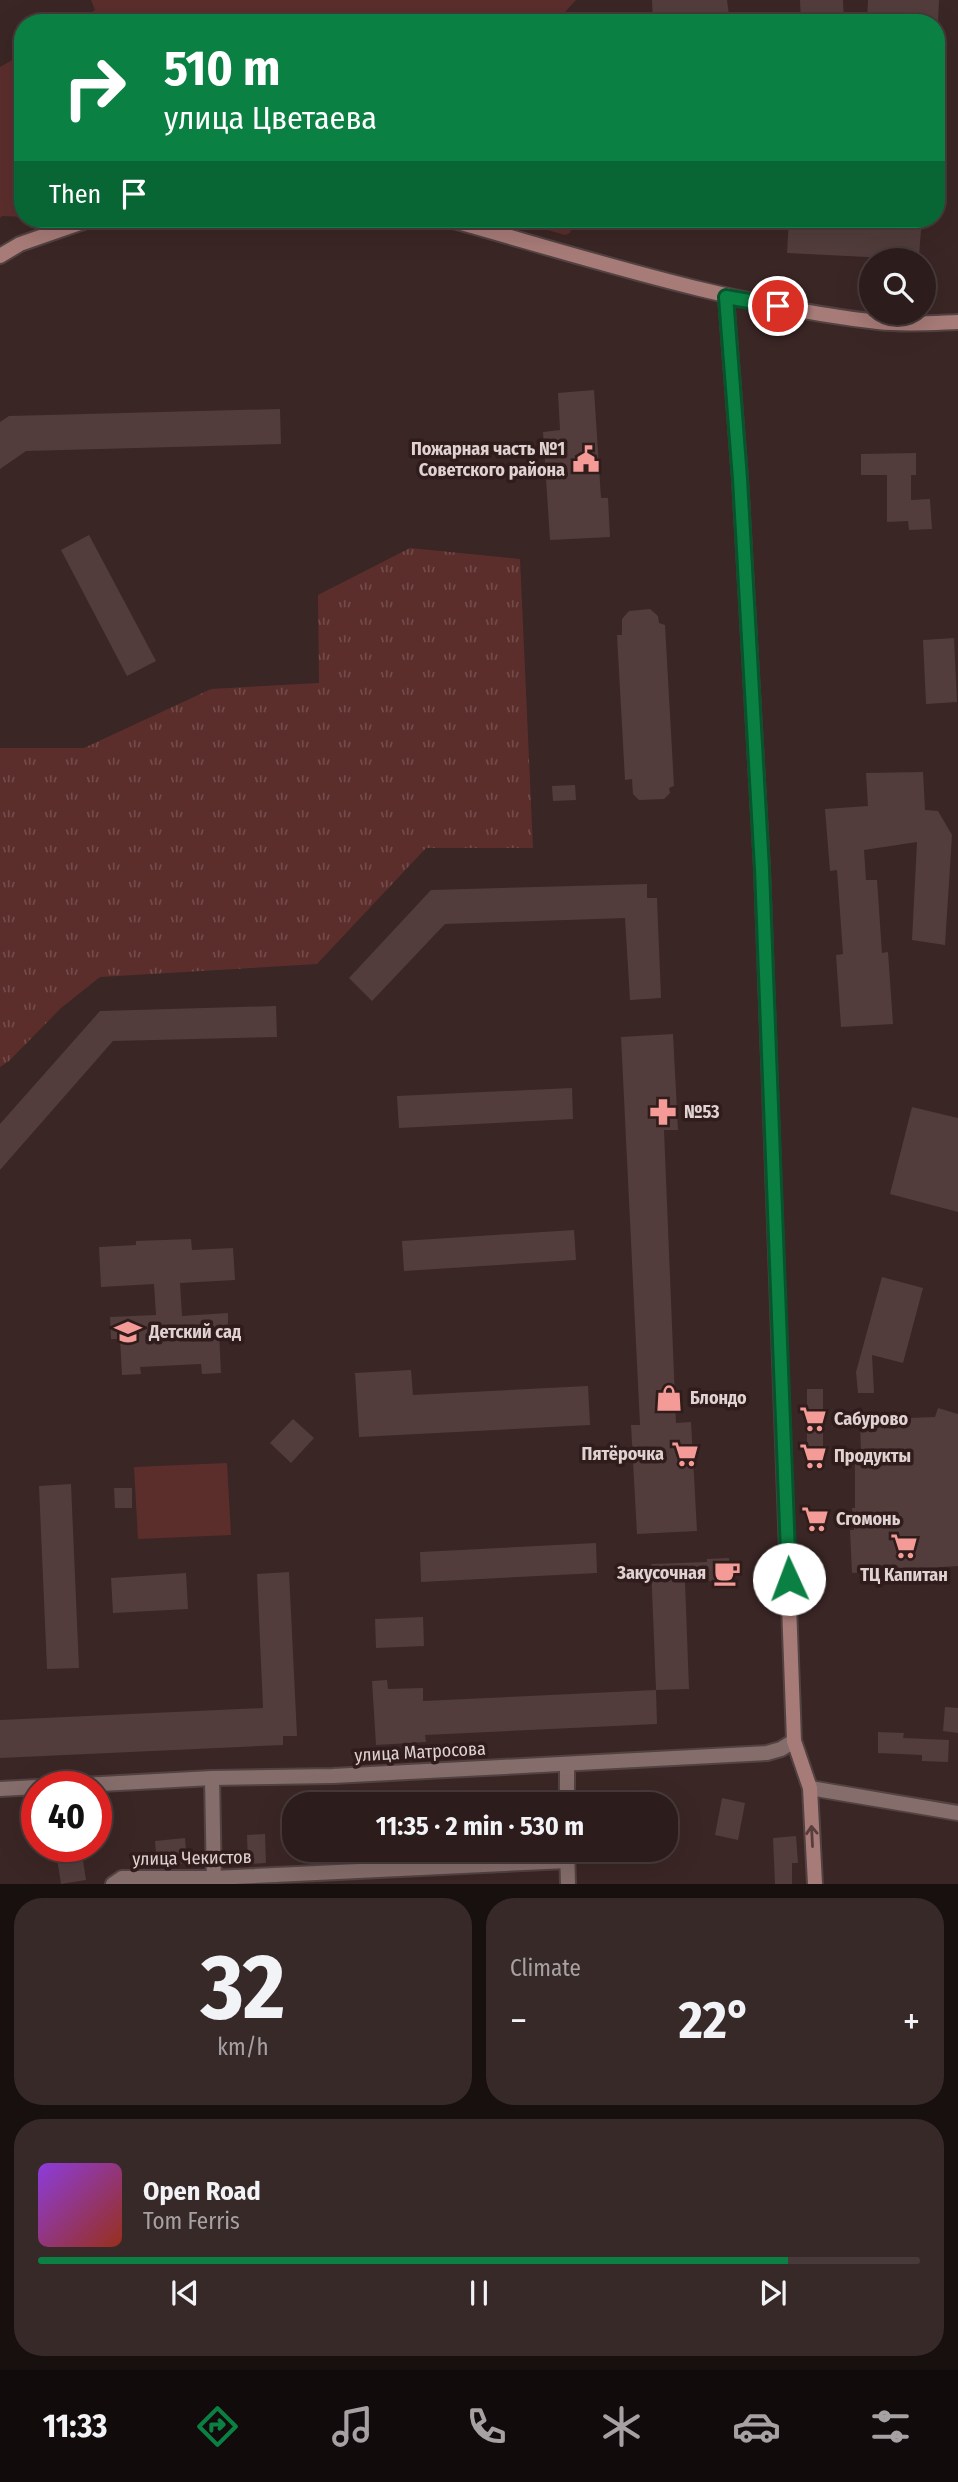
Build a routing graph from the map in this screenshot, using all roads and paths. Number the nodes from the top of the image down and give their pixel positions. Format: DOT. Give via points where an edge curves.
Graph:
graph roads {
  1 [pos="66,228"];
  2 [pos="477,228"];
  3 [pos="0,256"];
  4 [pos="726,297"];
  5 [pos="958,323"];
  6 [pos="794,1741"];
  7 [pos="566,1764"];
  8 [pos="212,1778"];
  9 [pos="112,1783"];
  10 [pos="21,1788"];
  11 [pos="810,1788"];
  12 [pos="0,1789"];
  13 [pos="567,1792"];
  14 [pos="958,1813"];
  15 [pos="472,1862"];
  16 [pos="567,1862"];
  17 [pos="214,1881"];
  18 [pos="113,1884"];
  19 [pos="568,1884"];
  20 [pos="815,1884"];
  1 -- 3 [label="street"];
  2 -- 4 [label="street"];
  4 -- 5 [label="street" via="880,323"];
  4 -- 6 [label="street" via="762,869"];
  6 -- 7 [label="street, улица Матросова" via="767,1753"];
  6 -- 11 [label="street"];
  7 -- 8 [label="street, улица Матросова"];
  7 -- 13 [label="street"];
  8 -- 9 [label="street, улица Матросова"];
  8 -- 17 [label="street"];
  10 -- 12 [label="street"];
  11 -- 14 [label="street"];
  20 -- 11 [label="street, one-way"];
  15 -- 17 [label="street, улица Чекистов"];
  16 -- 19 [label="street"];
  17 -- 18 [label="street, улица Чекистов" via="122,1878"];
}
